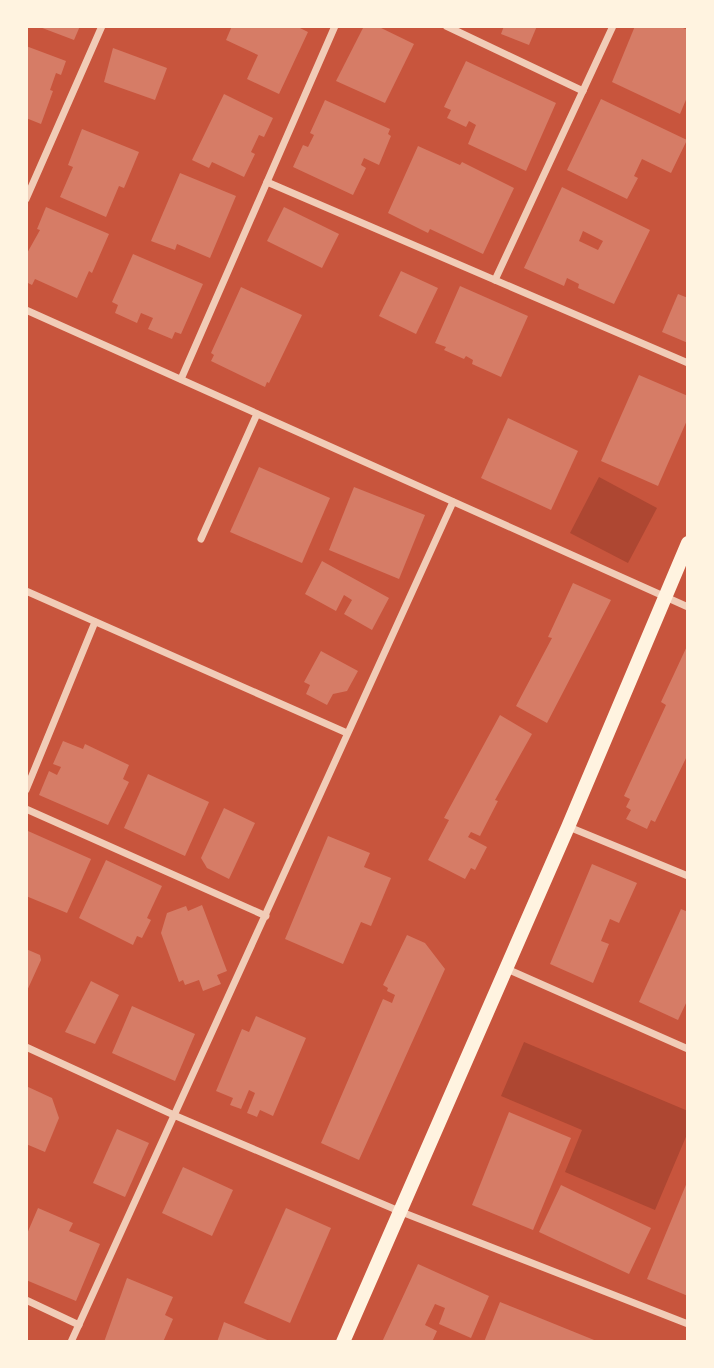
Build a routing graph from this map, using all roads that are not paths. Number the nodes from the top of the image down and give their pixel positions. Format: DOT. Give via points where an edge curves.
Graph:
graph roads {
  1 [pos="102,26"];
  2 [pos="335,26"];
  3 [pos="446,26"];
  4 [pos="613,26"];
  5 [pos="583,91"];
  6 [pos="268,182"];
  7 [pos="26,199"];
  8 [pos="495,280"];
  9 [pos="26,310"];
  10 [pos="688,363"];
  11 [pos="180,379"];
  12 [pos="257,414"];
  13 [pos="453,502"];
  14 [pos="201,539"];
  15 [pos="688,543"];
  16 [pos="26,592"];
  17 [pos="666,597"];
  18 [pos="688,607"];
  19 [pos="94,622"];
  20 [pos="347,733"];
  21 [pos="26,790"];
  22 [pos="26,809"];
  23 [pos="569,827"];
  24 [pos="688,876"];
  25 [pos="266,916"];
  26 [pos="506,968"];
  27 [pos="26,1047"];
  28 [pos="688,1049"];
  29 [pos="176,1116"];
  30 [pos="399,1210"];
  31 [pos="26,1300"];
  32 [pos="688,1324"];
  33 [pos="79,1325"];
  34 [pos="71,1342"];
  35 [pos="342,1342"];
  1 -- 7 [label="street"];
  2 -- 6 [label="street"];
  3 -- 5 [label="street"];
  4 -- 5 [label="street"];
  5 -- 8 [label="street"];
  6 -- 8 [label="street"];
  6 -- 11 [label="street"];
  8 -- 10 [label="street"];
  9 -- 11 [label="street"];
  11 -- 12 [label="street"];
  12 -- 13 [label="street"];
  12 -- 14 [label="street"];
  13 -- 17 [label="street"];
  13 -- 20 [label="street"];
  15 -- 17 [label="main road"];
  16 -- 19 [label="street"];
  17 -- 18 [label="street"];
  17 -- 23 [label="main road"];
  19 -- 20 [label="street"];
  19 -- 21 [label="street"];
  20 -- 25 [label="street"];
  22 -- 25 [label="street"];
  23 -- 24 [label="street"];
  23 -- 26 [label="main road"];
  25 -- 29 [label="street"];
  26 -- 28 [label="street"];
  26 -- 30 [label="main road"];
  27 -- 29 [label="street"];
  29 -- 30 [label="street"];
  29 -- 33 [label="street"];
  30 -- 32 [label="street"];
  30 -- 35 [label="main road"];
  31 -- 33 [label="street"];
  33 -- 34 [label="street"];
}
